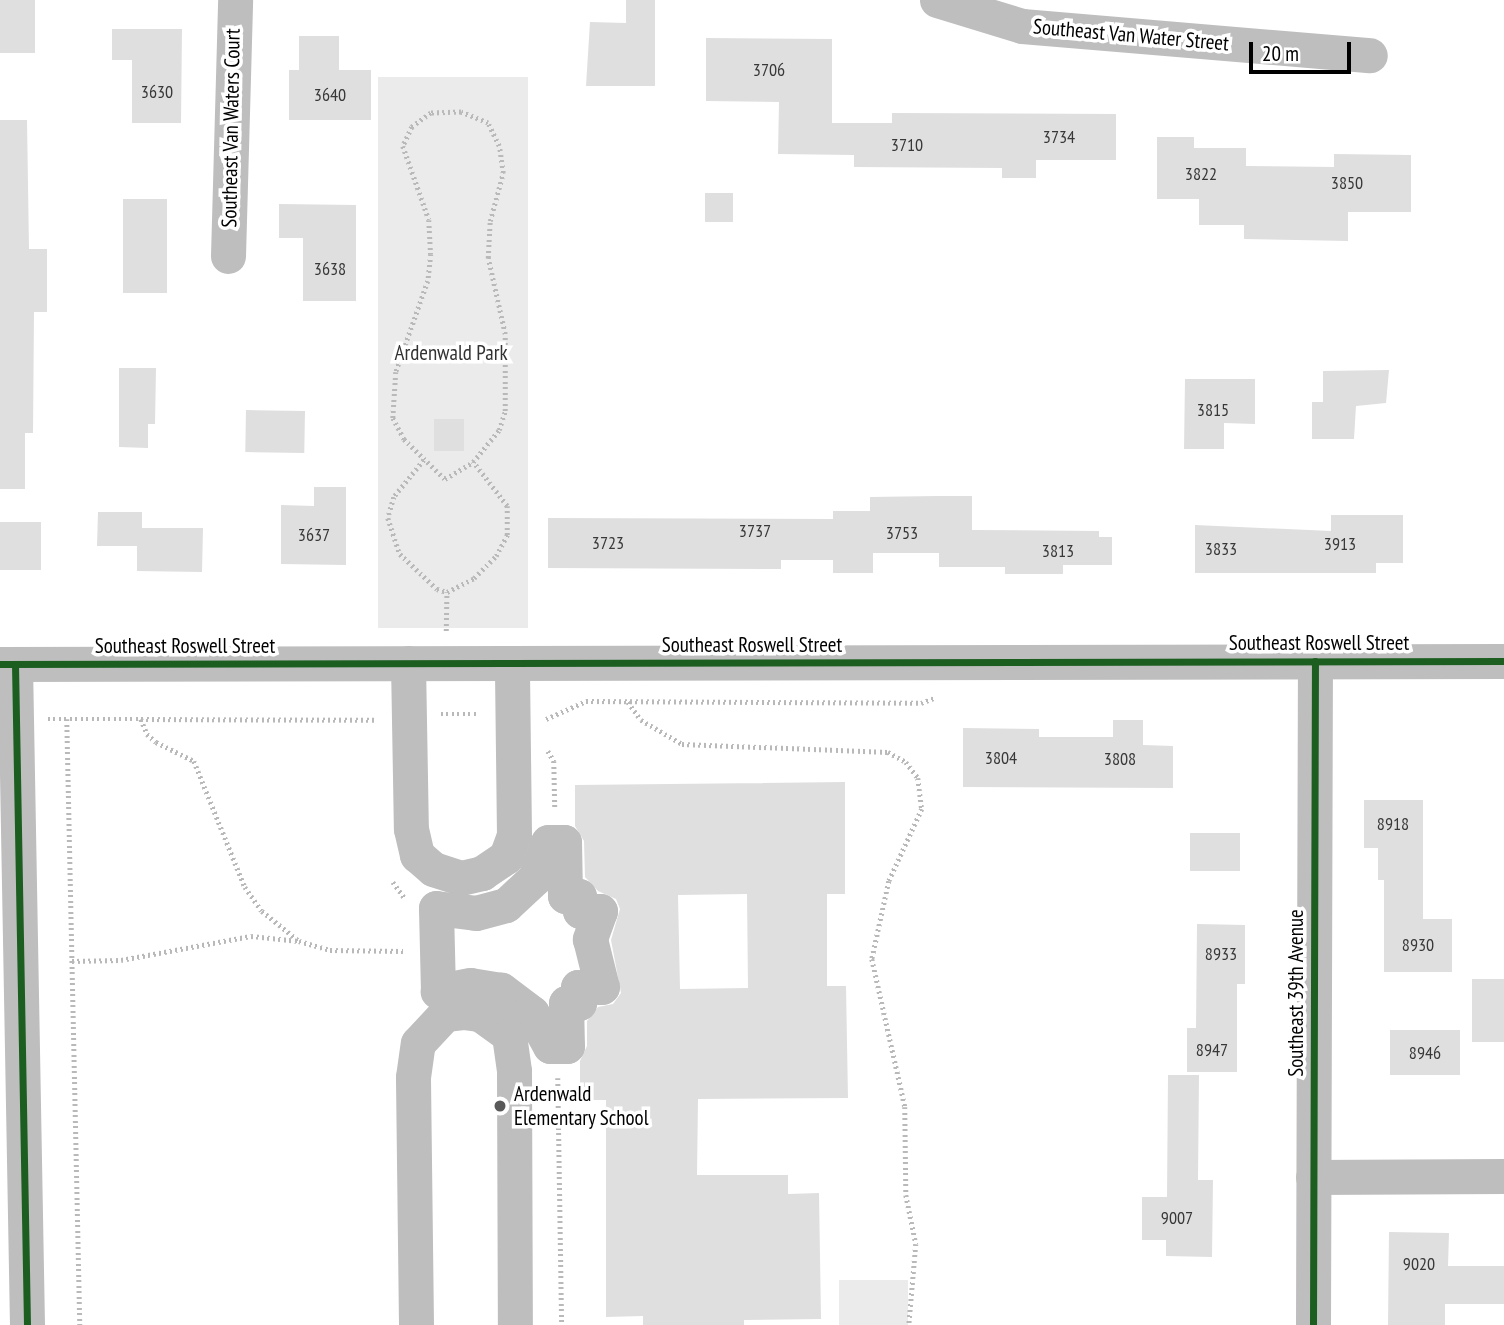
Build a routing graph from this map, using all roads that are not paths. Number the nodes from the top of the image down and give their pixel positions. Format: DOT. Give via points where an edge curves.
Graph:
graph roads {
  1 [pos="235,0"];
  2 [pos="937,0"];
  3 [pos="1370,55"];
  4 [pos="228,257"];
  5 [pos="1315,661"];
  6 [pos="1504,661"];
  7 [pos="408,663"];
  8 [pos="512,663"];
  9 [pos="7,664"];
  10 [pos="557,1046"];
  11 [pos="9,1073"];
  12 [pos="1504,1176"];
  13 [pos="1314,1177"];
  14 [pos="27,1325"];
  15 [pos="416,1325"];
  16 [pos="515,1325"];
  17 [pos="1313,1325"];
  1 -- 4 [label="street, Southeast Van Waters Court"];
  2 -- 3 [label="street, Southeast Van Water Street" via="1022,26"];
  5 -- 6 [label="street, Southeast Roswell Street"];
  5 -- 8 [label="street, Southeast Roswell Street"];
  5 -- 13 [label="street, Southeast 39th Avenue"];
  7 -- 8 [label="street, Southeast Roswell Street"];
  7 -- 8 [label="street" via="392,717 417,855 433,869 461,878 482,873 506,857 514,835 532,722"];
  7 -- 9 [label="street, Southeast Roswell Street"];
  9 -- 11 [label="street" via="15,718"];
  10 -- 10 [label="street" via="567,1046 566,1003 579,1003 578,988 602,987 590,939 600,911 580,911 579,896 565,896 564,842 548,842 535,878 517,898 476,914 436,908 438,991 470,985 501,990 523,1003 542,1025 550,1046"];
  11 -- 14 [label="street"];
  12 -- 13 [label="street"];
  13 -- 17 [label="street, Southeast 39th Avenue"];
  15 -- 16 [label="street" via="418,1044 444,1014 463,1012 480,1013 509,1035 514,1071"];
}
